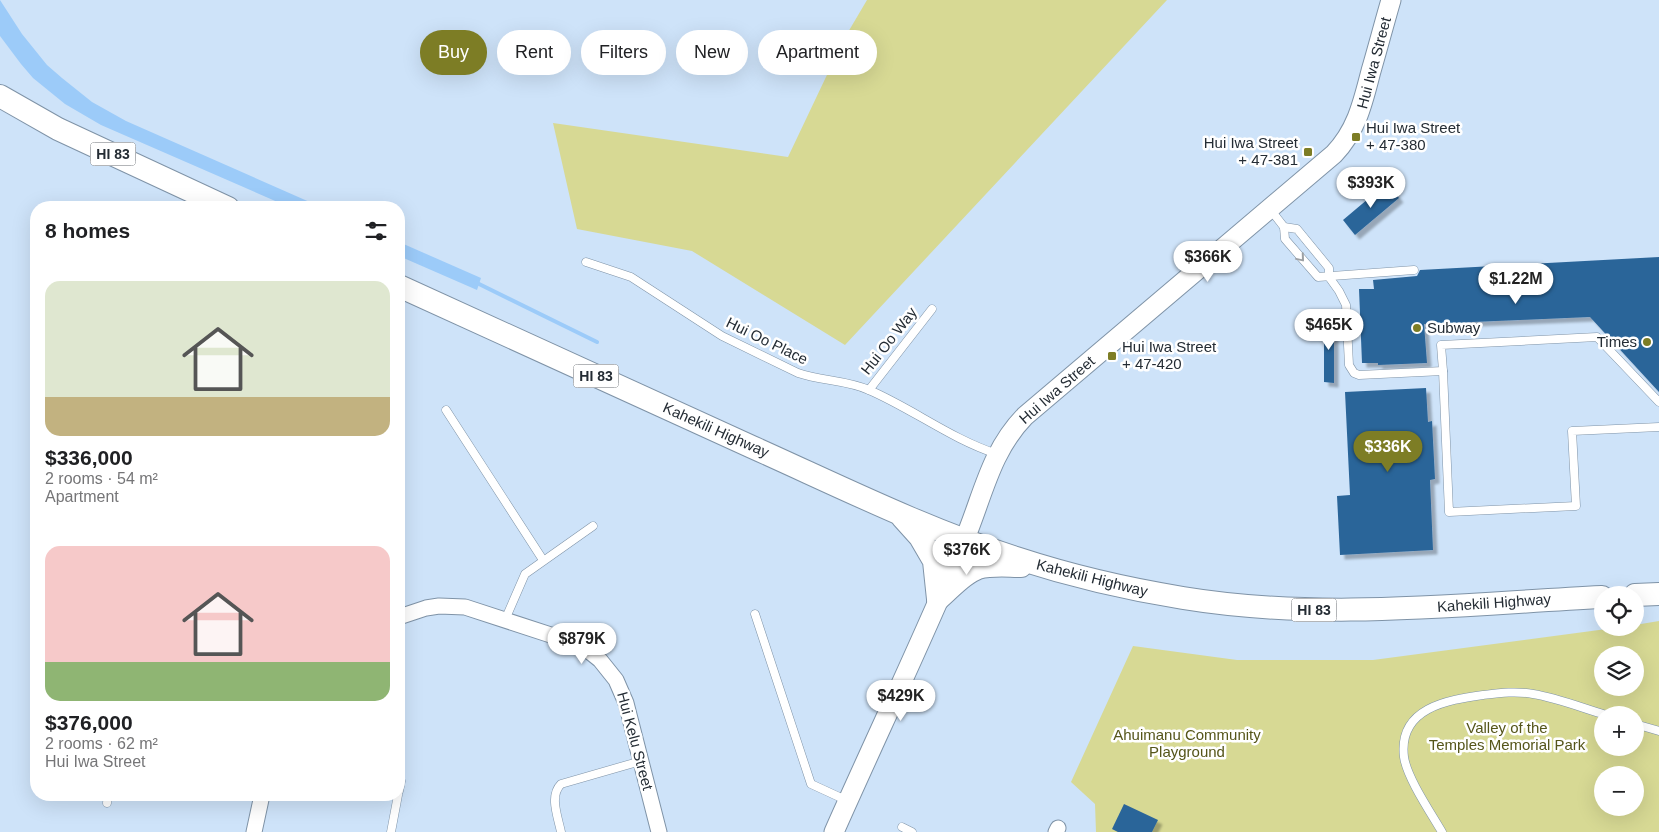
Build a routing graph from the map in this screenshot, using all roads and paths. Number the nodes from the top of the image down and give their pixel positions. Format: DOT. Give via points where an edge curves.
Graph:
graph roads {
  1 [pos="1391,0"];
  2 [pos="0,96"];
  3 [pos="213,201"];
  4 [pos="1270,209"];
  5 [pos="1284,227"];
  6 [pos="586,262"];
  7 [pos="1414,270"];
  8 [pos="1329,278"];
  9 [pos="405,289"];
  10 [pos="932,309"];
  11 [pos="1443,371"];
  12 [pos="869,390"];
  13 [pos="1659,402"];
  14 [pos="446,410"];
  15 [pos="1659,427"];
  16 [pos="997,454"];
  17 [pos="900,514"];
  18 [pos="593,526"];
  19 [pos="964,539"];
  20 [pos="543,560"];
  21 [pos="1040,565"];
  22 [pos="1659,594"];
  23 [pos="1644,595"];
  24 [pos="1594,597"];
  25 [pos="938,599"];
  26 [pos="755,614"];
  27 [pos="405,615"];
  28 [pos="505,620"];
  29 [pos="1594,711"];
  30 [pos="1644,727"];
  31 [pos="1659,731"];
  32 [pos="641,761"];
  33 [pos="261,801"];
  34 [pos="397,801"];
  35 [pos="848,801"];
  36 [pos="902,826"];
  37 [pos="254,832"];
  38 [pos="391,832"];
  39 [pos="561,832"];
  40 [pos="659,832"];
  41 [pos="834,832"];
  42 [pos="912,832"];
  43 [pos="1442,832"];
  1 -- 4 [label="street, Hui Iwa Street" via="1360,115 1350,136 1334,154"];
  2 -- 3 [label="main road, HI 83" via="58,129"];
  4 -- 5 [label="lane"];
  4 -- 16 [label="street, Hui Iwa Street" via="1025,416"];
  5 -- 8 [label="lane, one-way" via="1285,238 1318,277"];
  5 -- 8 [label="lane" via="1297,229 1329,268"];
  6 -- 12 [label="lane, Hui Oo Place" via="630,278 722,336 798,373"];
  7 -- 8 [label="lane"];
  8 -- 11 [label="lane" via="1346,305 1349,365 1354,373"];
  9 -- 17 [label="main road, Kahekili Highway / HI 83"];
  10 -- 12 [label="lane, Hui Oo Way"];
  11 -- 13 [label="lane" via="1441,345 1598,337"];
  11 -- 15 [label="lane" via="1449,512 1576,506 1572,432"];
  12 -- 16 [label="lane, Hui Oo Place" via="972,445"];
  14 -- 20 [label="lane"];
  16 -- 19 [label="street, Hui Iwa Street"];
  17 -- 19 [label="main road, Kahekili Highway / HI 83"];
  17 -- 25 [label="main road" via="934,560"];
  18 -- 20 [label="lane"];
  19 -- 21 [label="main road, Kahekili Highway / HI 83"];
  19 -- 25 [label="street, Hui Iwa Street"];
  20 -- 28 [label="lane" via="523,577"];
  21 -- 24 [label="main road, Kahekili Highway / HI 83" via="1142,591 1273,609 1396,610"];
  21 -- 25 [label="main road" via="976,568"];
  22 -- 23 [label="main road"];
  25 -- 35 [label="street, Hui Iwa Street"];
  26 -- 35 [label="lane" via="812,784"];
  27 -- 28 [label="street, Hui Kelu Street" via="426,608 452,606"];
  28 -- 32 [label="street, Hui Kelu Street" via="566,640 600,660 622,691"];
  29 -- 43 [label="lane" via="1518,692 1458,699 1426,710 1412,723 1404,756 1408,772"];
  30 -- 31 [label="lane"];
  32 -- 39 [label="lane" via="561,784 555,799"];
  32 -- 40 [label="street, Hui Kelu Street"];
  33 -- 37 [label="street"];
  34 -- 38 [label="lane"];
  35 -- 41 [label="street, Hui Iwa Street"];
  36 -- 42 [label="lane"];
}
